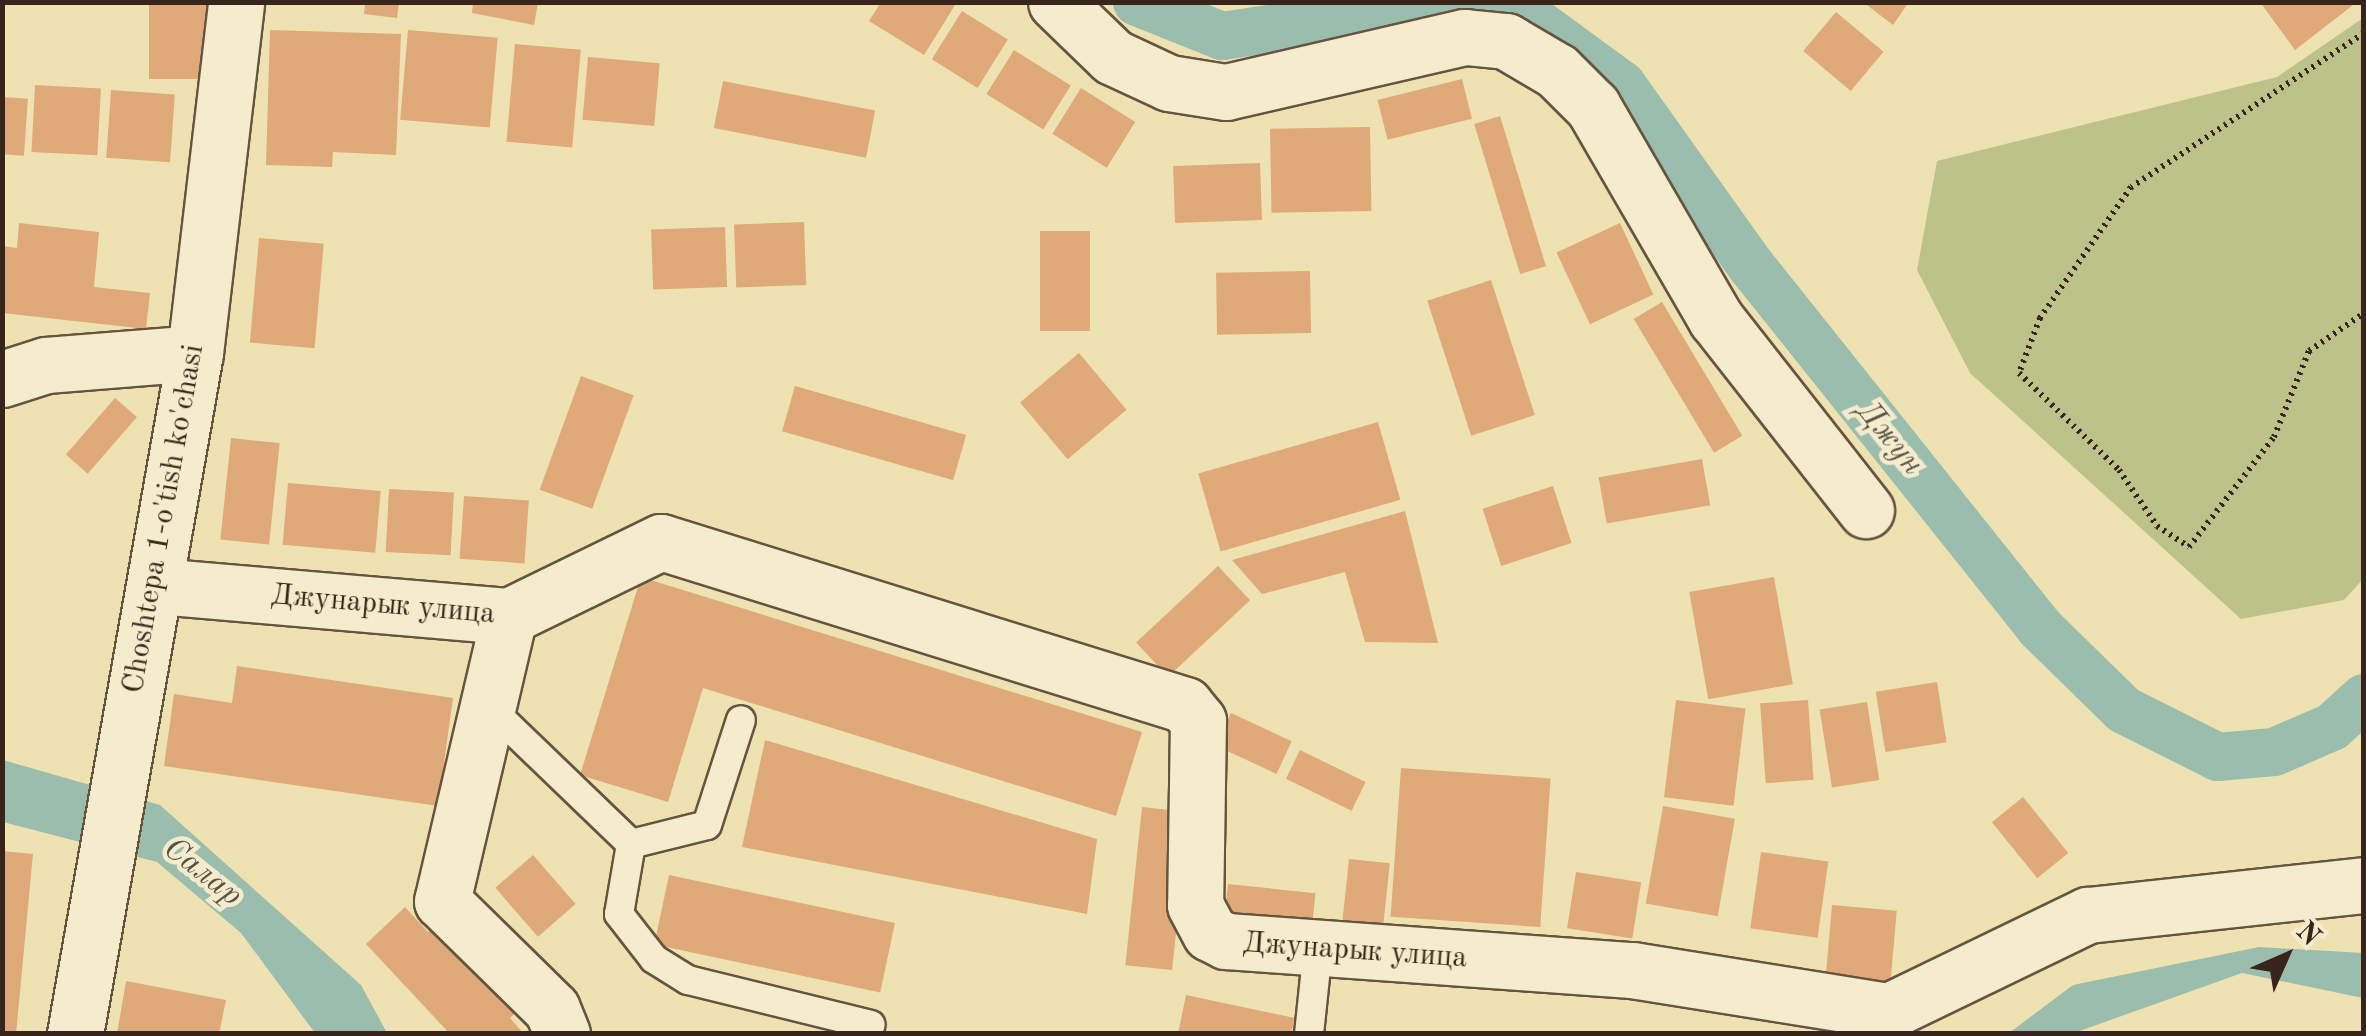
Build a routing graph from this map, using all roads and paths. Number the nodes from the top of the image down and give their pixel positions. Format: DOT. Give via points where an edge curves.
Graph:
graph roads {
  1 [pos="236,2"];
  2 [pos="1056,2"];
  3 [pos="2364,33"];
  4 [pos="2364,313"];
  5 [pos="195,353"];
  6 [pos="2,379"];
  7 [pos="1866,510"];
  8 [pos="157,586"];
  9 [pos="509,616"];
  10 [pos="494,712"];
  11 [pos="741,720"];
  12 [pos="631,844"];
  13 [pos="2364,886"];
  14 [pos="1318,949"];
  15 [pos="871,1025"];
  16 [pos="75,1034"];
  17 [pos="562,1034"];
  18 [pos="1309,1034"];
  1 -- 5 [label="street, Choshtepa 1-o'tish ko'chasi"];
  2 -- 7 [label="street" via="1113,57 1169,83 1226,92 1465,37 1506,41 1557,71 1593,108 1716,319"];
  3 -- 4 [label="path" via="2130,188 2060,284 2020,372 2118,470 2157,526 2190,547 2274,437 2310,351"];
  5 -- 6 [label="street" via="46,365"];
  5 -- 8 [label="street, Choshtepa 1-o'tish ko'chasi"];
  8 -- 9 [label="street, Джунарык улица"];
  8 -- 16 [label="street, Choshtepa 1-o'tish ko'chasi" via="116,772"];
  9 -- 10 [label="street"];
  9 -- 14 [label="street, Джунарык улица" via="662,542 1185,705 1198,721 1200,920 1226,940"];
  10 -- 12 [label="lane"];
  10 -- 17 [label="street" via="442,901 552,1009"];
  11 -- 12 [label="lane" via="707,825"];
  12 -- 15 [label="lane" via="619,914 654,959 688,980"];
  13 -- 14 [label="street, Джунарык улица" via="2088,914 1889,1011 1632,970"];
  14 -- 18 [label="lane"];
}
